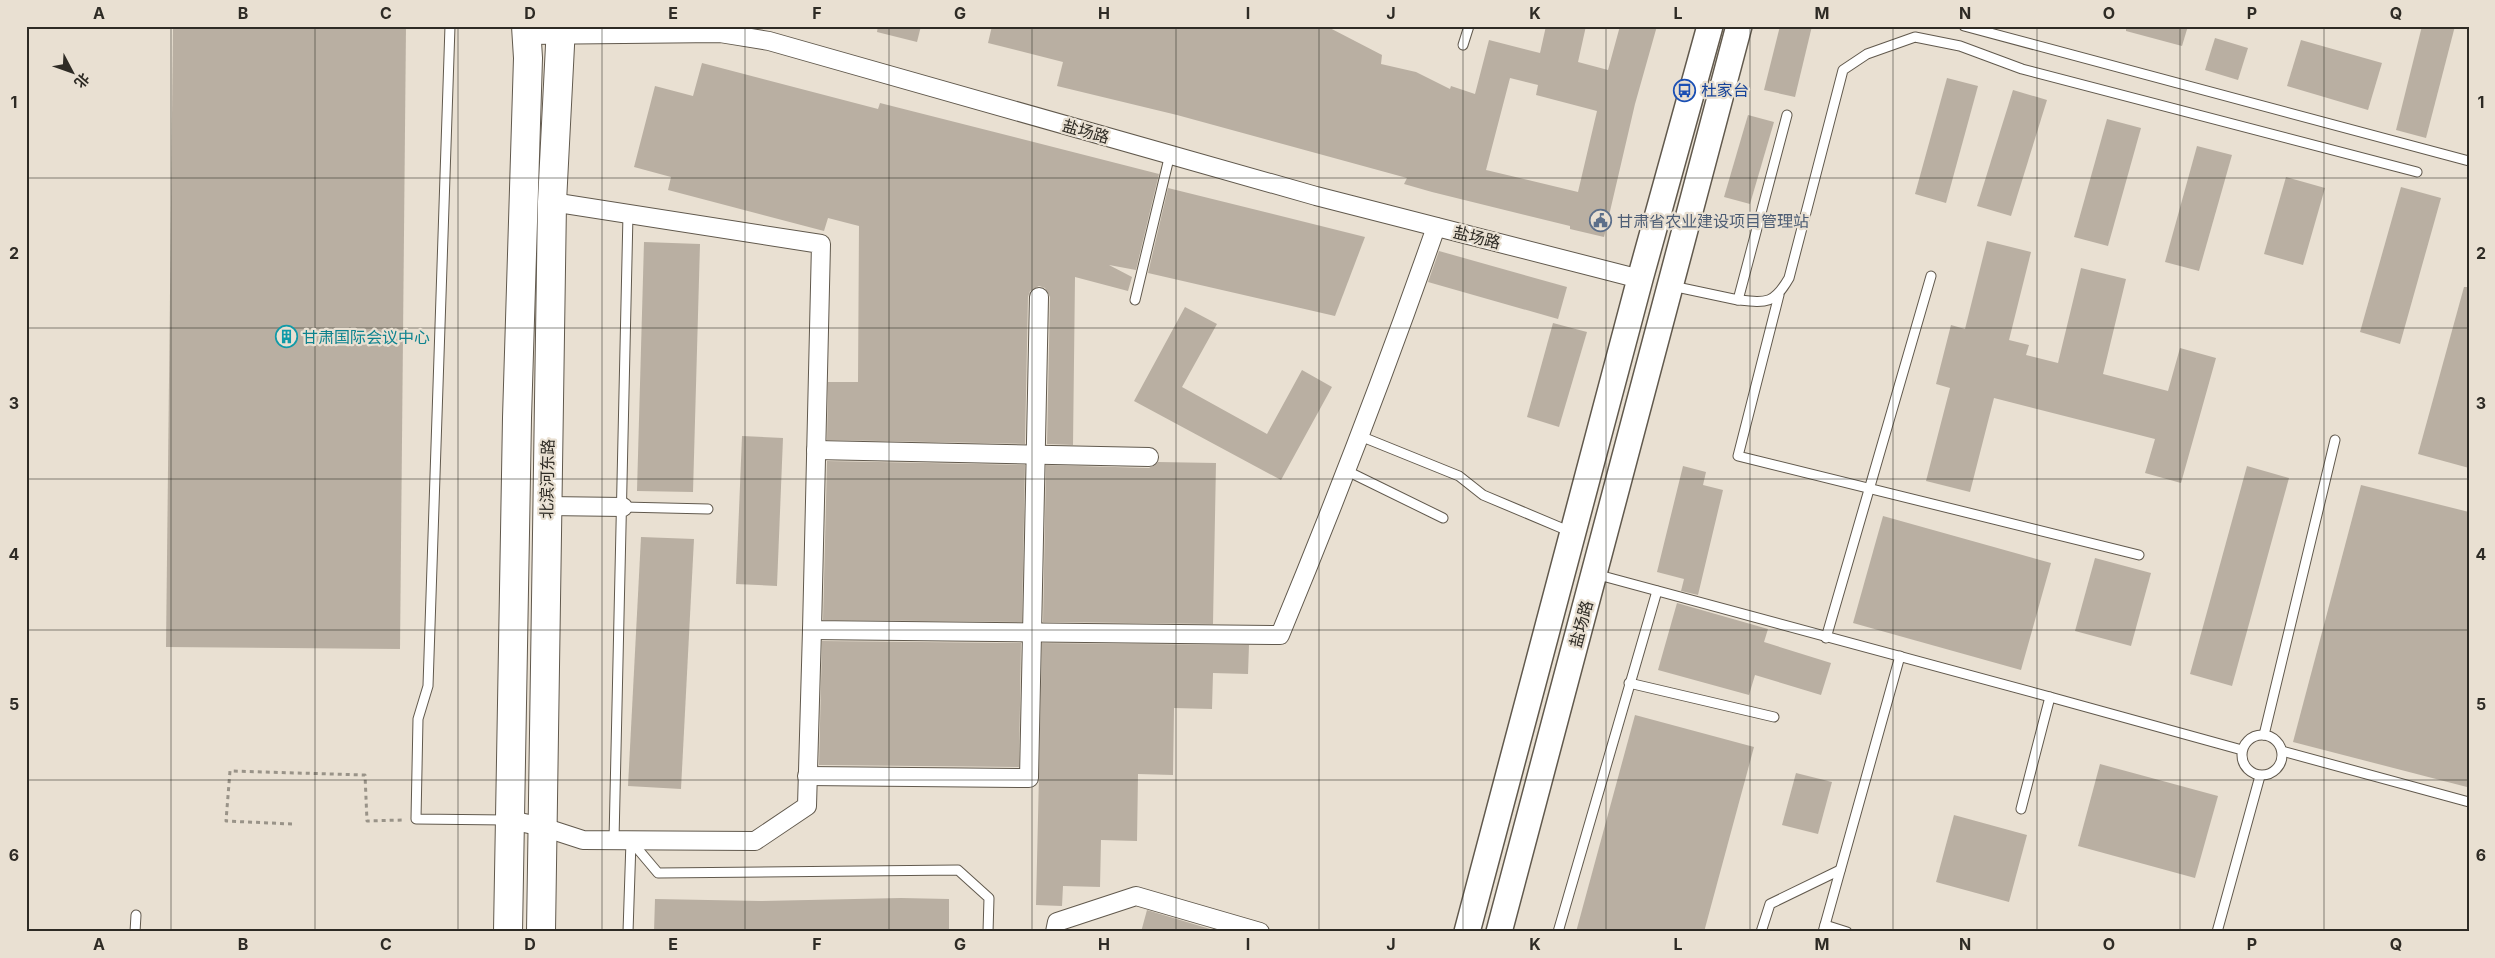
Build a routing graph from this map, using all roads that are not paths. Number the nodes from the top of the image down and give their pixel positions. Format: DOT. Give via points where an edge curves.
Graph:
graph roads {
  1 [pos="450,26"];
  2 [pos="1469,26"];
  3 [pos="1710,26"];
  4 [pos="1739,26"];
  5 [pos="1964,26"];
  6 [pos="526,31"];
  7 [pos="561,31"];
  8 [pos="1463,45"];
  9 [pos="1787,115"];
  10 [pos="1170,154"];
  11 [pos="2469,161"];
  12 [pos="2417,172"];
  13 [pos="552,202"];
  14 [pos="628,214"];
  15 [pos="1436,226"];
  16 [pos="1930,276"];
  17 [pos="1640,278"];
  18 [pos="1672,286"];
  19 [pos="1779,295"];
  20 [pos="1039,296"];
  21 [pos="1135,300"];
  22 [pos="1738,300"];
  23 [pos="1360,436"];
  24 [pos="2335,440"];
  25 [pos="816,450"];
  26 [pos="1036,454"];
  27 [pos="1149,457"];
  28 [pos="1347,471"];
  29 [pos="1870,487"];
  30 [pos="547,506"];
  31 [pos="623,507"];
  32 [pos="708,509"];
  33 [pos="1443,518"];
  34 [pos="1572,532"];
  35 [pos="2139,555"];
  36 [pos="1595,574"];
  37 [pos="1657,591"];
  38 [pos="812,630"];
  39 [pos="1032,632"];
  40 [pos="1826,638"];
  41 [pos="1900,656"];
  42 [pos="1629,683"];
  43 [pos="2050,697"];
  44 [pos="1774,717"];
  45 [pos="2264,735"];
  46 [pos="2242,750"];
  47 [pos="2282,751"];
  48 [pos="807,776"];
  49 [pos="2260,776"];
  50 [pos="2469,802"];
  51 [pos="2021,809"];
  52 [pos="510,820"];
  53 [pos="543,827"];
  54 [pos="614,840"];
  55 [pos="631,840"];
  56 [pos="1840,870"];
  57 [pos="136,915"];
  58 [pos="1824,929"];
  59 [pos="135,932"];
  60 [pos="508,932"];
  61 [pos="541,932"];
  62 [pos="628,932"];
  63 [pos="988,932"];
  64 [pos="1055,932"];
  65 [pos="1260,932"];
  66 [pos="1466,932"];
  67 [pos="1499,932"];
  68 [pos="1558,932"];
  69 [pos="1761,932"];
  70 [pos="1848,932"];
  71 [pos="2217,932"];
  1 -- 52 [label="lane" via="428,686 418,719 416,819"];
  2 -- 8 [label="lane"];
  3 -- 17 [label="main road, 盐场路"];
  4 -- 18 [label="main road, 盐场路"];
  5 -- 11 [label="lane"];
  6 -- 7 [label="street, 盐场路"];
  6 -- 52 [label="main road, 北滨河东路" via="528,58"];
  7 -- 10 [label="street, 盐场路" via="720,34 769,41"];
  7 -- 13 [label="main road, 北滨河东路"];
  9 -- 22 [label="lane"];
  10 -- 15 [label="street, 盐场路"];
  10 -- 21 [label="lane"];
  12 -- 19 [label="lane" via="2022,69 1960,46 1915,37 1867,54 1843,70 1789,278"];
  13 -- 14 [label="street"];
  13 -- 30 [label="main road, 北滨河东路"];
  14 -- 25 [label="street" via="820,244"];
  14 -- 31 [label="lane"];
  15 -- 17 [label="street, 盐场路"];
  15 -- 23 [label="street"];
  16 -- 29 [label="lane"];
  17 -- 34 [label="main road, 盐场路"];
  18 -- 22 [label="lane"];
  18 -- 36 [label="main road, 盐场路"];
  19 -- 22 [label="lane" via="1761,302"];
  19 -- 29 [label="lane" via="1738,456"];
  20 -- 26 [label="street"];
  23 -- 28 [label="street"];
  23 -- 34 [label="lane" via="1459,476 1483,495"];
  24 -- 45 [label="lane"];
  25 -- 26 [label="street"];
  25 -- 38 [label="street"];
  26 -- 27 [label="street"];
  26 -- 39 [label="street"];
  28 -- 33 [label="lane"];
  28 -- 39 [label="street" via="1280,635"];
  29 -- 35 [label="lane"];
  29 -- 40 [label="lane"];
  30 -- 31 [label="street"];
  30 -- 53 [label="main road, 北滨河东路"];
  31 -- 32 [label="lane"];
  31 -- 54 [label="lane"];
  34 -- 66 [label="main road, 盐场路"];
  36 -- 37 [label="lane"];
  36 -- 67 [label="main road, 盐场路"];
  37 -- 40 [label="lane"];
  37 -- 42 [label="lane"];
  38 -- 39 [label="street"];
  38 -- 48 [label="street"];
  39 -- 48 [label="street" via="1029,778"];
  40 -- 41 [label="lane"];
  41 -- 43 [label="lane"];
  41 -- 56 [label="lane"];
  42 -- 44 [label="lane"];
  42 -- 68 [label="lane"];
  43 -- 46 [label="lane"];
  43 -- 51 [label="lane"];
  45 -- 46 [label="lane" via="2250,739"];
  45 -- 47 [label="lane" via="2276,740"];
  46 -- 49 [label="lane" via="2243,764"];
  47 -- 49 [label="lane" via="2278,769 2267,776"];
  47 -- 50 [label="lane"];
  48 -- 55 [label="street" via="807,806 755,841"];
  49 -- 71 [label="lane"];
  52 -- 53 [label="street"];
  52 -- 60 [label="main road, 北滨河东路"];
  53 -- 54 [label="street" via="583,840"];
  53 -- 61 [label="main road, 北滨河东路"];
  54 -- 55 [label="street"];
  55 -- 62 [label="lane"];
  55 -- 63 [label="lane" via="658,873 958,870 989,898"];
  56 -- 58 [label="lane"];
  56 -- 69 [label="lane" via="1770,904"];
  57 -- 59 [label="lane"];
  58 -- 70 [label="lane"];
  64 -- 65 [label="street" via="1057,922 1136,896"];
}
